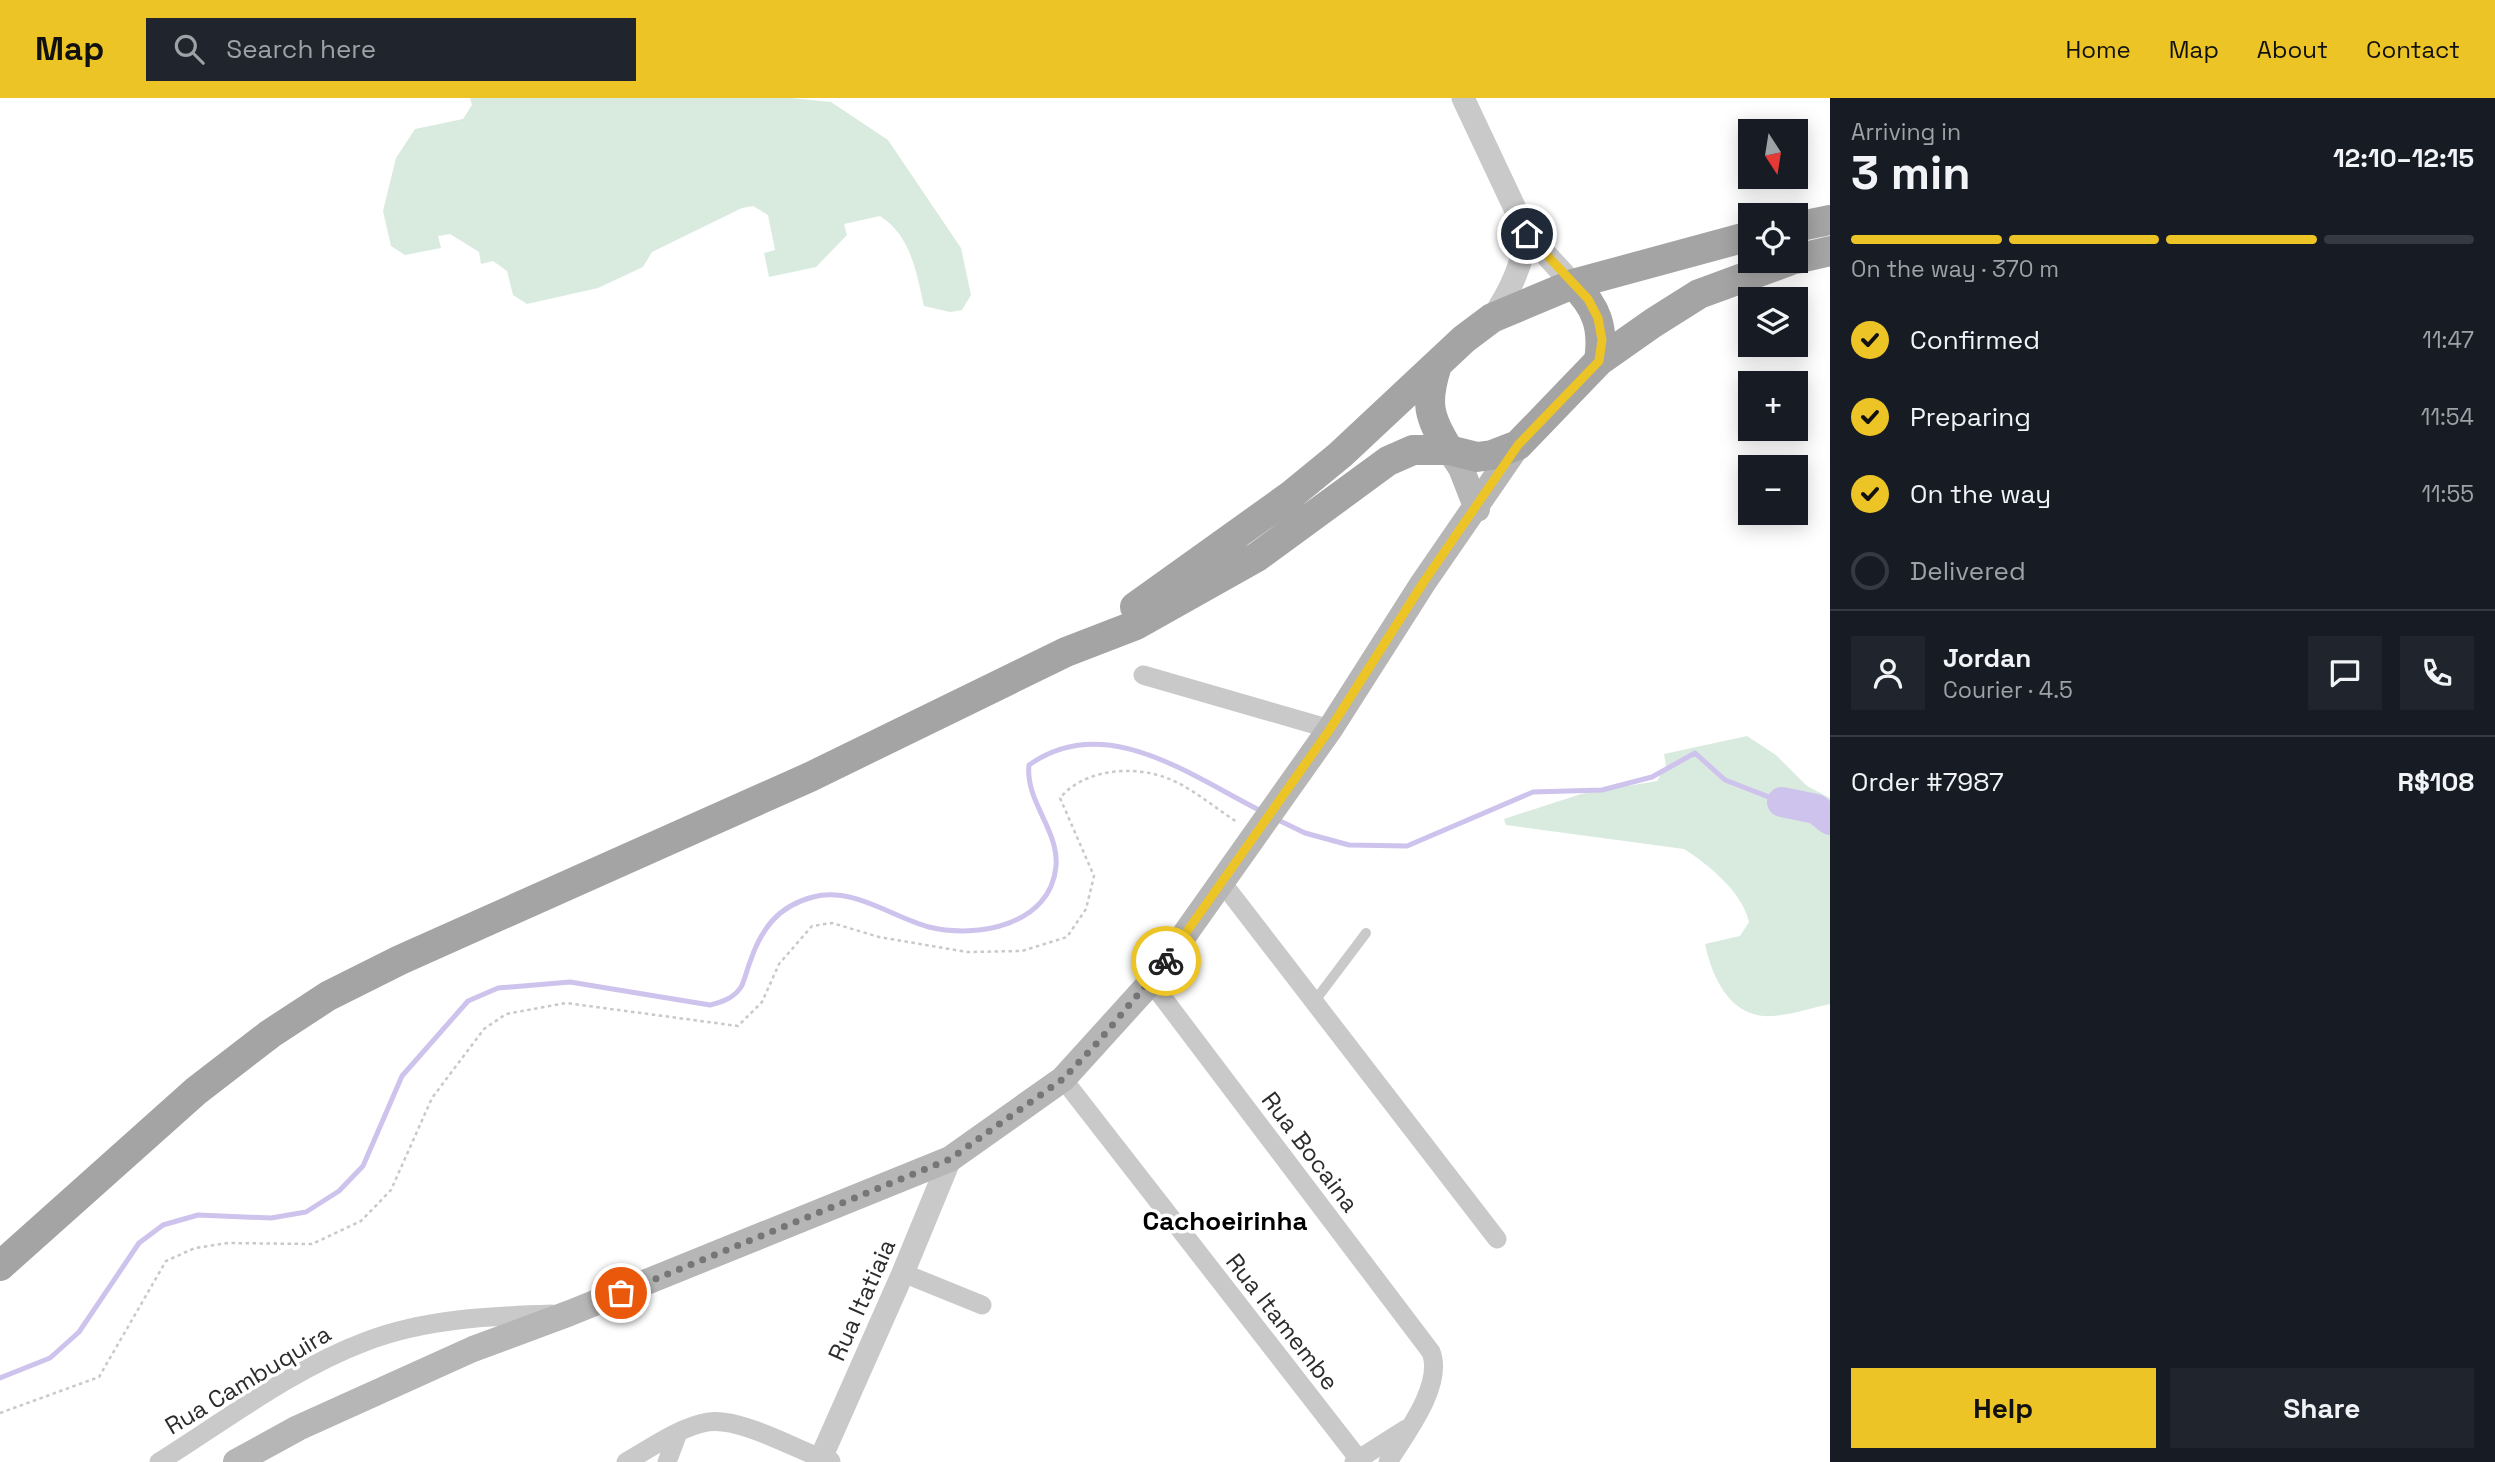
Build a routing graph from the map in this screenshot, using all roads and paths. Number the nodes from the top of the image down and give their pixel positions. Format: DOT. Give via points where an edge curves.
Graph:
graph roads {
  1 [pos="1463,98"];
  2 [pos="1830,220"];
  3 [pos="1808,225"];
  4 [pos="1527,234"];
  5 [pos="1738,239"];
  6 [pos="1830,251"];
  7 [pos="1808,256"];
  8 [pos="1750,273"];
  9 [pos="1573,284"];
  10 [pos="1492,318"];
  11 [pos="1599,361"];
  12 [pos="1437,365"];
  13 [pos="1518,445"];
  14 [pos="1449,450"];
  15 [pos="1477,509"];
  16 [pos="1066,652"];
  17 [pos="1143,675"];
  18 [pos="1330,729"];
  19 [pos="1254,833"];
  20 [pos="1221,881"];
  21 [pos="1366,933"];
  22 [pos="1151,982"];
  23 [pos="1314,1002"];
  24 [pos="1063,1079"];
  25 [pos="950,1159"];
  26 [pos="1497,1239"];
  27 [pos="0,1266"];
  28 [pos="903,1273"];
  29 [pos="982,1306"];
  30 [pos="570,1313"];
  31 [pos="456,1321"];
  32 [pos="473,1349"];
  33 [pos="0,1413"];
  34 [pos="1411,1426"];
  35 [pos="678,1433"];
  36 [pos="823,1461"];
  37 [pos="1358,1461"];
  38 [pos="159,1462"];
  39 [pos="236,1462"];
  40 [pos="626,1462"];
  41 [pos="667,1462"];
  42 [pos="1388,1462"];
  1 -- 4 [label="street"];
  2 -- 3 [label="main road"];
  4 -- 9 [label="street"];
  4 -- 10 [label="street" via="1513,288"];
  5 -- 9 [label="main road"];
  6 -- 7 [label="main road"];
  8 -- 11 [label="main road" via="1699,294"];
  9 -- 10 [label="main road"];
  9 -- 11 [label="main road" via="1598,318"];
  10 -- 12 [label="main road"];
  11 -- 13 [label="main road"];
  12 -- 14 [label="main road" via="1429,407"];
  12 -- 16 [label="main road" via="1290,496"];
  13 -- 14 [label="main road" via="1477,457"];
  13 -- 15 [label="main road"];
  14 -- 15 [label="main road"];
  14 -- 16 [label="main road" via="1413,450 1388,461 1226,576 1136,625"];
  15 -- 18 [label="main road" via="1423,583"];
  16 -- 27 [label="main road" via="810,777 328,996 196,1091"];
  17 -- 18 [label="street"];
  18 -- 19 [label="main road"];
  19 -- 20 [label="main road"];
  19 -- 33 [label="path" via="1167,778 1125,770 1080,780 1060,797 1094,876 1086,909 1068,937 1022,951 967,952 879,937 832,923 812,926 799,940 779,964 762,1002 738,1026 566,1003 506,1014 484,1029 432,1098 391,1190 361,1221 312,1244 228,1243 195,1248 166,1261 99,1377"];
  20 -- 22 [label="main road"];
  20 -- 23 [label="street"];
  21 -- 23 [label="lane"];
  22 -- 24 [label="main road"];
  22 -- 34 [label="street, Rua Bocaina" via="1431,1352 1435,1373"];
  23 -- 26 [label="street"];
  24 -- 25 [label="main road"];
  24 -- 37 [label="street, Rua Itamembe"];
  25 -- 28 [label="street, Rua Itatiaia"];
  25 -- 30 [label="main road"];
  28 -- 29 [label="street"];
  28 -- 36 [label="street, Rua Itatiaia"];
  30 -- 31 [label="street, Rua Cambuquira"];
  30 -- 32 [label="main road"];
  31 -- 32 [label="street"];
  31 -- 38 [label="street, Rua Cambuquira" via="368,1341 318,1362"];
  32 -- 39 [label="main road" via="298,1428"];
  34 -- 37 [label="street"];
  34 -- 42 [label="street"];
  35 -- 36 [label="street" via="710,1422 730,1423"];
  35 -- 40 [label="street"];
  35 -- 41 [label="street"];
}
